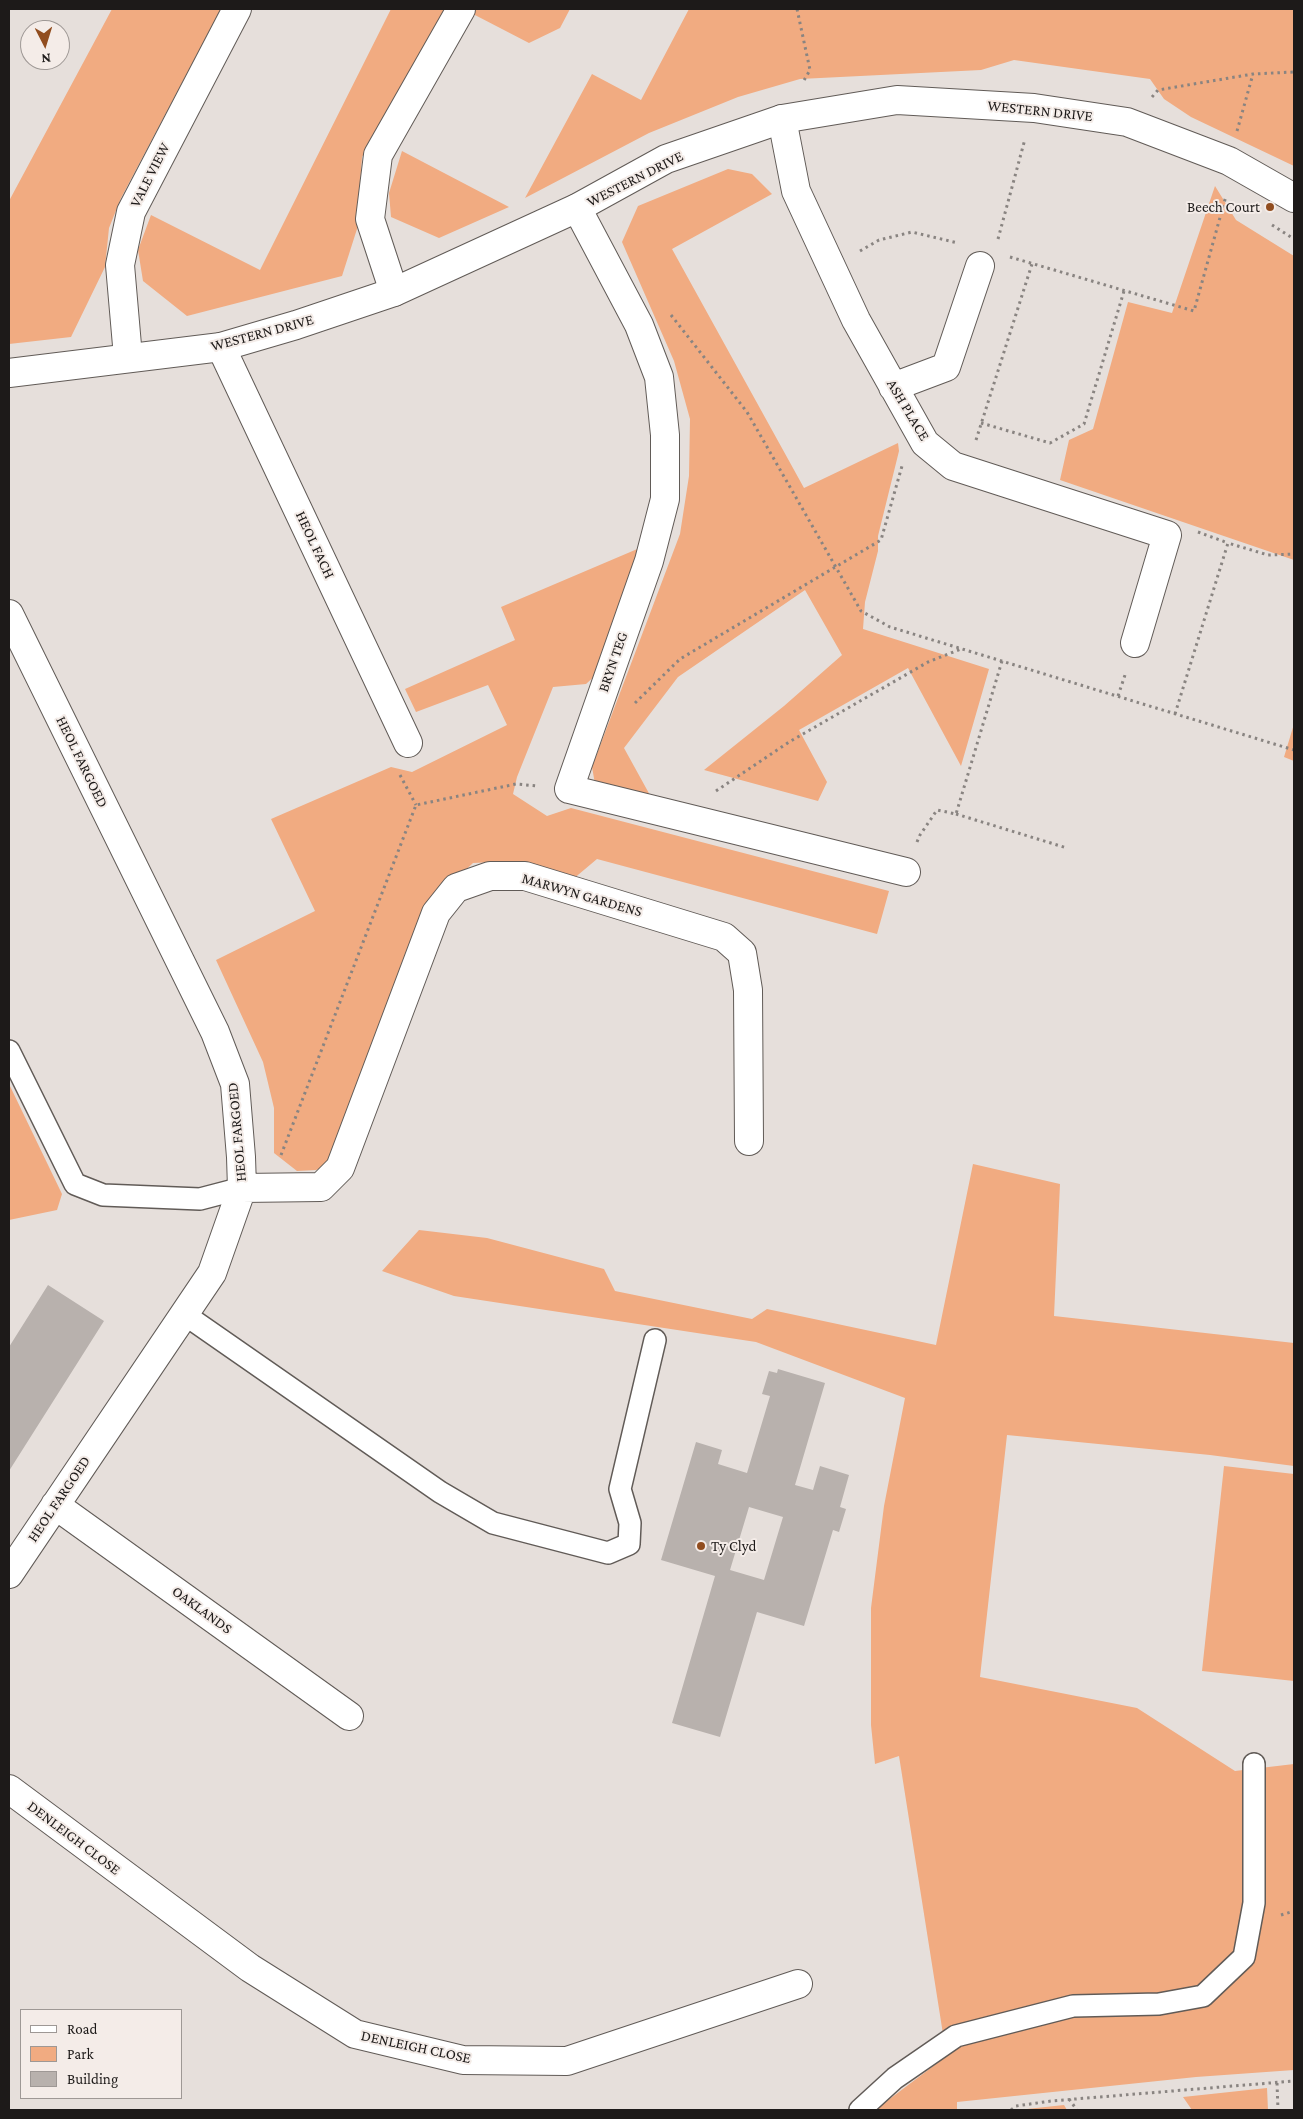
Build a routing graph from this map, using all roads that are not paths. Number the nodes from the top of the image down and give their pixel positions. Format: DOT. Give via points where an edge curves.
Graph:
graph roads {
  1 [pos="237,9"];
  2 [pos="461,9"];
  3 [pos="782,119"];
  4 [pos="1294,198"];
  5 [pos="577,208"];
  6 [pos="987,259"];
  7 [pos="394,292"];
  8 [pos="221,347"];
  9 [pos="128,357"];
  10 [pos="9,373"];
  11 [pos="893,387"];
  12 [pos="9,614"];
  13 [pos="1135,643"];
  14 [pos="408,743"];
  15 [pos="906,872"];
  16 [pos="9,1051"];
  17 [pos="750,1141"];
  18 [pos="242,1188"];
  19 [pos="184,1314"];
  20 [pos="655,1340"];
  21 [pos="55,1505"];
  22 [pos="9,1574"];
  23 [pos="349,1716"];
  24 [pos="1254,1764"];
  25 [pos="9,1789"];
  26 [pos="798,1984"];
  27 [pos="860,2110"];
  1 -- 9 [label="street, VALE VIEW" via="131,212 120,266"];
  2 -- 7 [label="street" via="378,155 370,219"];
  3 -- 4 [label="street, WESTERN DRIVE" via="897,100 1034,108 1127,122 1229,161"];
  3 -- 5 [label="street, WESTERN DRIVE" via="666,159"];
  3 -- 11 [label="street, ASH PLACE" via="796,191 856,320"];
  5 -- 7 [label="street, WESTERN DRIVE"];
  5 -- 15 [label="street, BRYN TEG" via="639,326 659,377 665,434 665,499 649,562 569,789"];
  6 -- 11 [label="street" via="946,367"];
  7 -- 8 [label="street, WESTERN DRIVE"];
  8 -- 9 [label="street, WESTERN DRIVE"];
  8 -- 14 [label="street, HEOL FACH"];
  9 -- 10 [label="street, WESTERN DRIVE"];
  11 -- 13 [label="street, ASH PLACE" via="925,443 953,466 1167,535"];
  12 -- 18 [label="street, HEOL FARGOED" via="214,1032 235,1084"];
  16 -- 18 [label="lane" via="75,1184 103,1195 200,1198"];
  17 -- 18 [label="street, MARWYN GARDENS" via="748,990 742,953 724,937 535,878 490,876 456,888 436,913 340,1168 321,1187"];
  18 -- 19 [label="street, HEOL FARGOED" via="212,1274"];
  19 -- 20 [label="lane" via="440,1492 493,1523 608,1553 629,1544 630,1523 620,1489"];
  19 -- 21 [label="street, HEOL FARGOED"];
  21 -- 22 [label="street, HEOL FARGOED"];
  21 -- 23 [label="street, OAKLANDS"];
  24 -- 27 [label="lane" via="1254,1903 1244,1957 1203,1996 1159,2004 1073,2006 956,2036 895,2078"];
  25 -- 26 [label="street, DENLEIGH CLOSE" via="250,1968 355,2034 463,2060 567,2061"];
}
